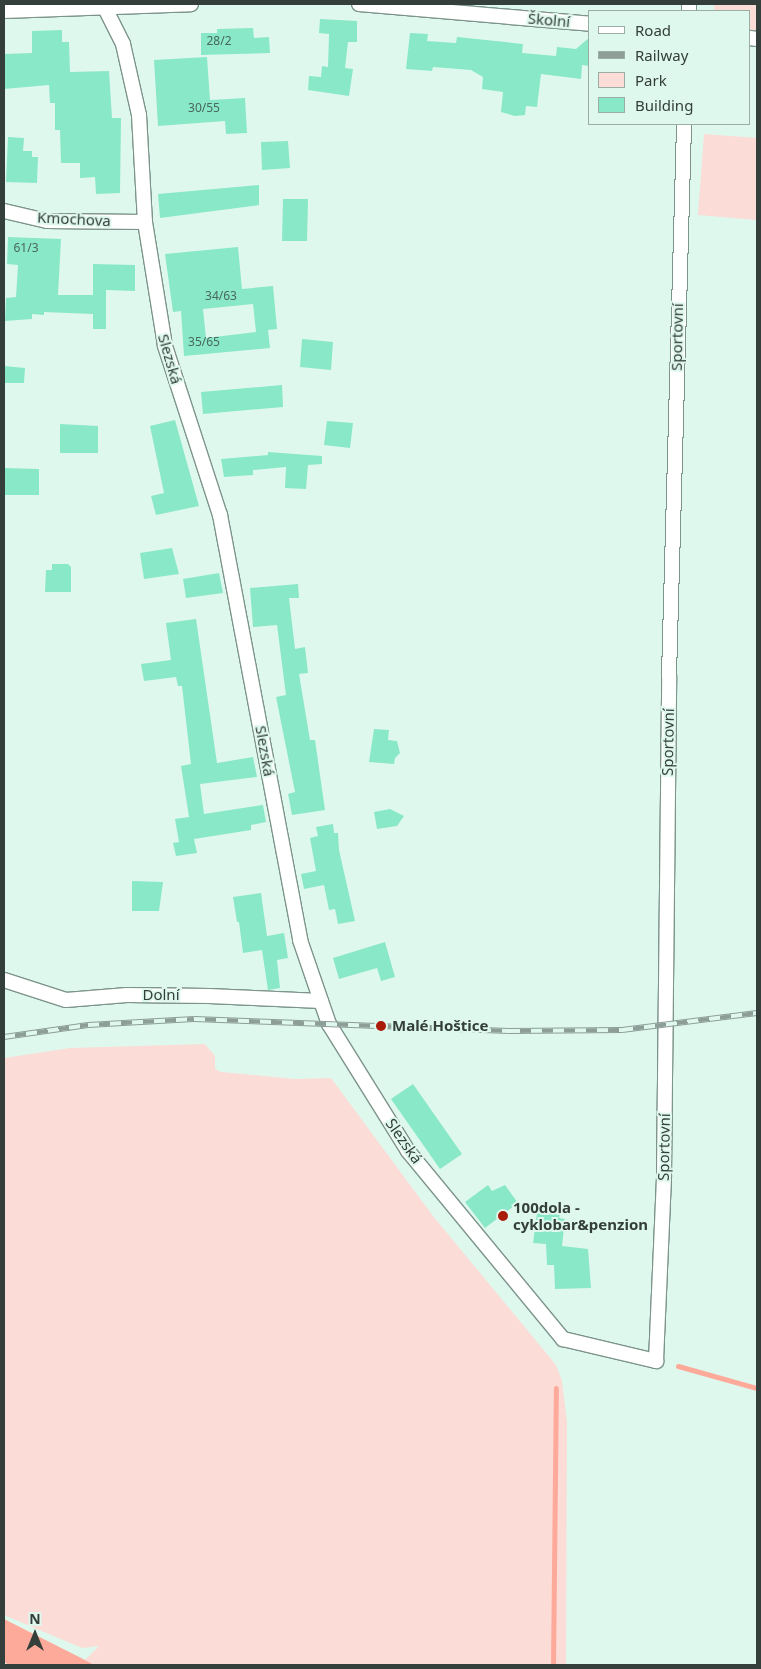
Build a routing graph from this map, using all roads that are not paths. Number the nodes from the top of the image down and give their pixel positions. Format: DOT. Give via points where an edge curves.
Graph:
graph roads {
  1 [pos="191,4"];
  2 [pos="359,4"];
  3 [pos="104,5"];
  4 [pos="4,11"];
  5 [pos="588,24"];
  6 [pos="684,125"];
  7 [pos="4,211"];
  8 [pos="144,222"];
  9 [pos="4,980"];
  10 [pos="320,1001"];
  11 [pos="656,1361"];
  1 -- 3 [label="street"];
  2 -- 5 [label="street, Školní"];
  3 -- 4 [label="street"];
  3 -- 8 [label="street, Slezská" via="123,44 140,116"];
  6 -- 11 [label="street, Sportovní" via="669,666 664,1175"];
  7 -- 8 [label="street, Kmochova" via="47,220"];
  8 -- 10 [label="street, Slezská" via="165,346 220,515 300,940"];
  9 -- 10 [label="street, Dolní" via="66,1000 127,995"];
  10 -- 11 [label="street, Slezská" via="329,1024 408,1151 563,1339"];
}
